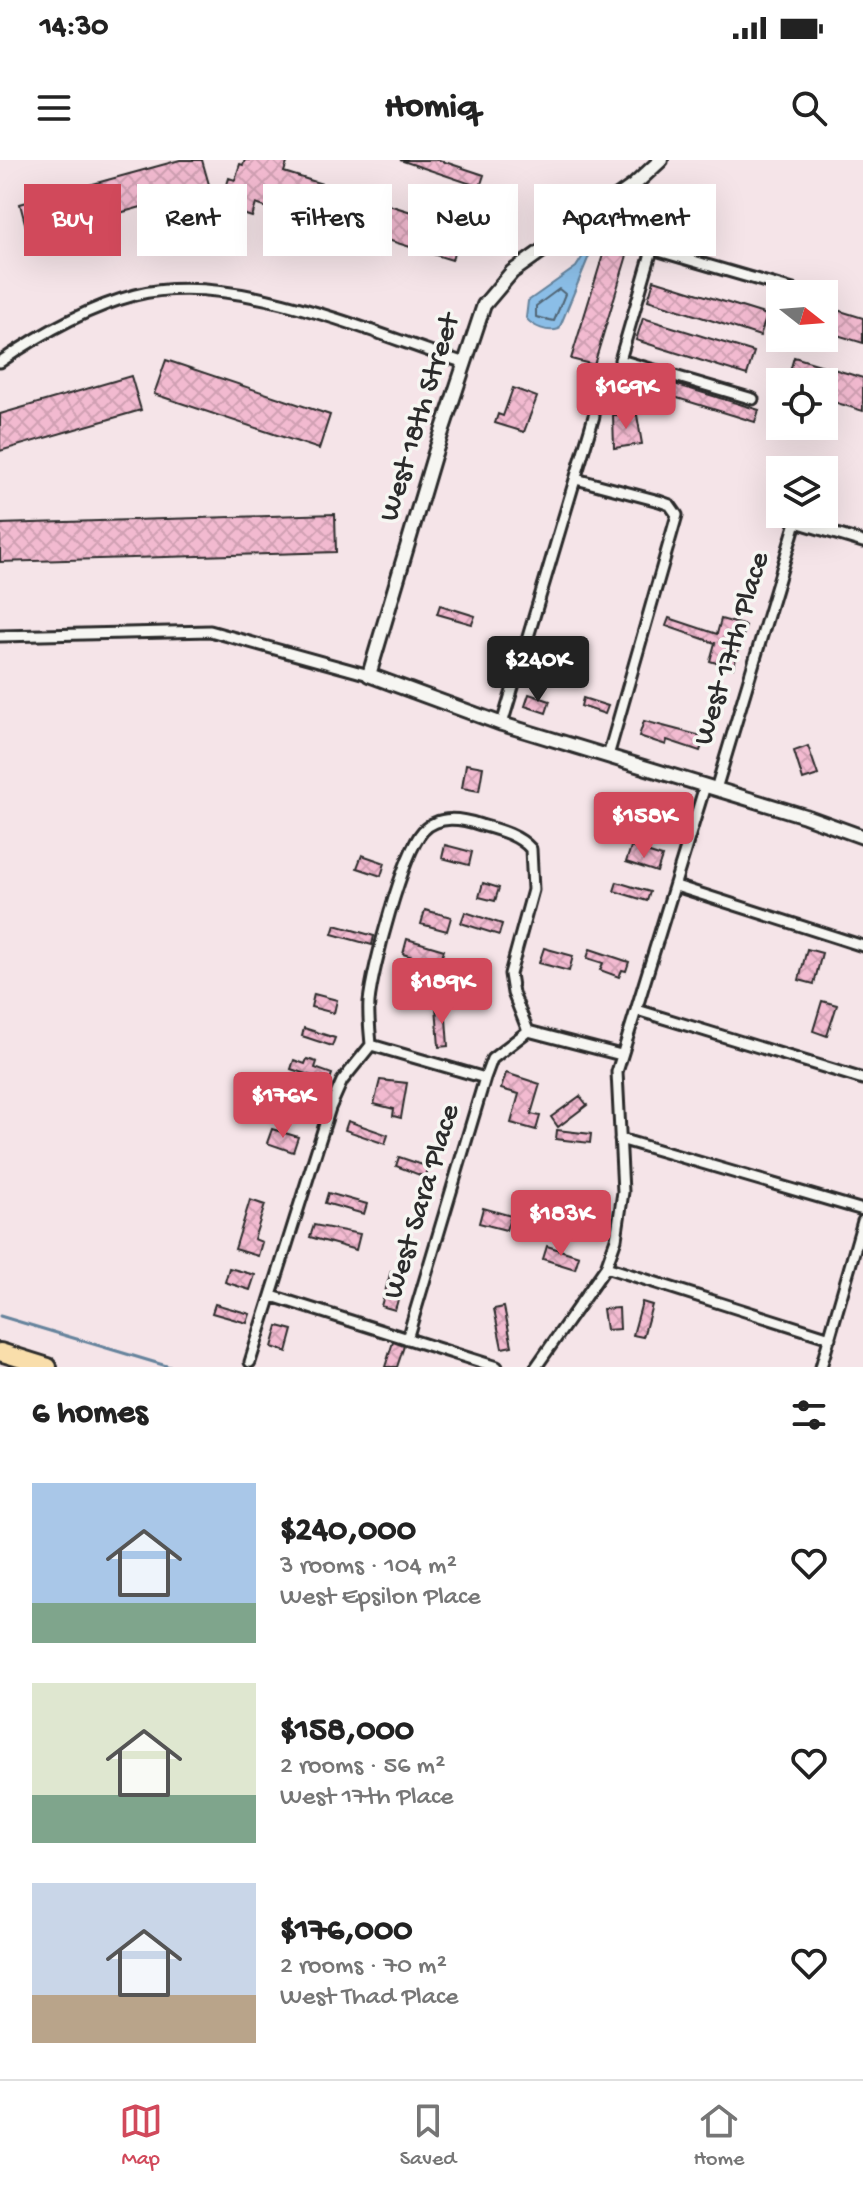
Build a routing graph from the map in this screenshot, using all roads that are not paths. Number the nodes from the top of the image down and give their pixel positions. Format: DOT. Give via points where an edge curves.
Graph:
graph roads {
  1 [pos="661,160"];
  2 [pos="635,184"];
  3 [pos="535,256"];
  4 [pos="650,256"];
  5 [pos="676,256"];
  6 [pos="766,282"];
  7 [pos="0,362"];
  8 [pos="465,363"];
  9 [pos="753,399"];
  10 [pos="594,416"];
  11 [pos="576,479"];
  12 [pos="863,542"];
  13 [pos="0,636"];
  14 [pos="369,675"];
  15 [pos="502,724"];
  16 [pos="608,756"];
  17 [pos="711,788"];
  18 [pos="863,837"];
  19 [pos="676,886"];
  20 [pos="863,946"];
  21 [pos="637,1010"];
  22 [pos="528,1031"];
  23 [pos="371,1045"];
  24 [pos="621,1055"];
  25 [pos="485,1078"];
  26 [pos="863,1079"];
  27 [pos="620,1139"];
  28 [pos="863,1210"];
  29 [pos="863,1221"];
  30 [pos="606,1267"];
  31 [pos="272,1296"];
  32 [pos="830,1338"];
  33 [pos="407,1339"];
  34 [pos="0,1352"];
  35 [pos="250,1362"];
  36 [pos="48,1367"];
  37 [pos="497,1367"];
  38 [pos="536,1367"];
  39 [pos="821,1367"];
  1 -- 2 [label="street, West 18th Street"];
  3 -- 8 [label="street, West 18th Street" via="491,293"];
  4 -- 9 [label="street" via="620,360"];
  5 -- 6 [label="street"];
  7 -- 8 [label="street" via="88,310 139,294 182,291 270,299"];
  8 -- 14 [label="street, West 18th Street"];
  10 -- 11 [label="street"];
  11 -- 15 [label="street"];
  11 -- 16 [label="street" via="659,501 677,515"];
  12 -- 17 [label="street, West 17th Place" via="796,522"];
  13 -- 14 [label="street" via="210,631"];
  14 -- 15 [label="street"];
  15 -- 16 [label="street"];
  16 -- 17 [label="street"];
  17 -- 18 [label="street"];
  17 -- 19 [label="street, West 17th Place"];
  19 -- 20 [label="street"];
  19 -- 21 [label="street, West 17th Place"];
  21 -- 24 [label="street, West 17th Place"];
  21 -- 26 [label="street"];
  22 -- 23 [label="street" via="510,974 533,890 531,849 519,838 455,819 422,832 408,864 369,1002"];
  22 -- 24 [label="street"];
  22 -- 25 [label="street, West Sara Place" via="492,1059"];
  23 -- 25 [label="street"];
  23 -- 31 [label="street" via="342,1081 330,1108"];
  24 -- 27 [label="street, West 17th Place" via="616,1092"];
  25 -- 33 [label="street, West Sara Place"];
  27 -- 28 [label="street"];
  27 -- 30 [label="street, West 17th Place" via="621,1220"];
  29 -- 32 [label="street"];
  30 -- 32 [label="street"];
  30 -- 38 [label="street, West 17th Place"];
  31 -- 33 [label="street"];
  31 -- 35 [label="street"];
  32 -- 39 [label="street"];
  33 -- 37 [label="street"];
  34 -- 36 [label="highway"];
}
